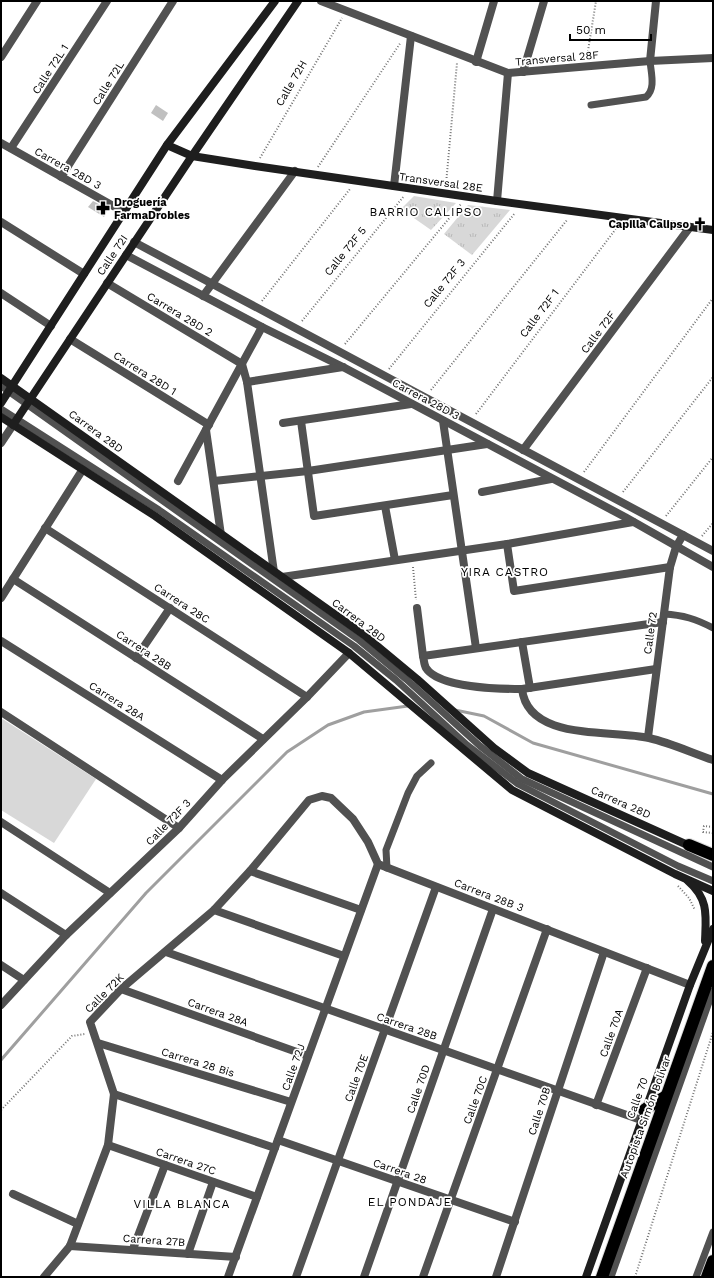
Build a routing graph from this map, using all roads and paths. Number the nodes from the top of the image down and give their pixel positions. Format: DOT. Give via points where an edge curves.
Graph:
graph roads {
  1 [pos="37,1"];
  2 [pos="107,1"];
  3 [pos="173,1"];
  4 [pos="275,1"];
  5 [pos="298,1"];
  6 [pos="321,1"];
  7 [pos="494,1"];
  8 [pos="544,1"];
  9 [pos="596,1"];
  10 [pos="656,1"];
  11 [pos="346,11"];
  12 [pos="408,35"];
  13 [pos="458,55"];
  14 [pos="1,58"];
  15 [pos="713,58"];
  16 [pos="650,61"];
  17 [pos="476,62"];
  18 [pos="585,66"];
  19 [pos="523,72"];
  20 [pos="508,73"];
  21 [pos="591,105"];
  22 [pos="1,143"];
  23 [pos="167,146"];
  24 [pos="11,148"];
  25 [pos="192,156"];
  26 [pos="255,166"];
  27 [pos="295,171"];
  28 [pos="313,174"];
  29 [pos="61,177"];
  30 [pos="356,180"];
  31 [pos="394,186"];
  32 [pos="411,188"];
  33 [pos="445,194"];
  34 [pos="467,197"];
  35 [pos="497,201"];
  36 [pos="522,204"];
  37 [pos="573,211"];
  38 [pos="124,212"];
  39 [pos="624,218"];
  40 [pos="1,222"];
  41 [pos="690,227"];
  42 [pos="713,230"];
  43 [pos="134,242"];
  44 [pos="126,255"];
  45 [pos="84,274"];
  46 [pos="107,283"];
  47 [pos="211,283"];
  48 [pos="1,293"];
  49 [pos="203,296"];
  50 [pos="713,298"];
  51 [pos="257,308"];
  52 [pos="51,326"];
  53 [pos="262,328"];
  54 [pos="296,328"];
  55 [pos="70,339"];
  56 [pos="339,351"];
  57 [pos="242,364"];
  58 [pos="343,367"];
  59 [pos="384,375"];
  60 [pos="713,377"];
  61 [pos="1,378"];
  62 [pos="247,382"];
  63 [pos="1,386"];
  64 [pos="11,388"];
  65 [pos="426,398"];
  66 [pos="29,401"];
  67 [pos="1,403"];
  68 [pos="411,404"];
  69 [pos="1,409"];
  70 [pos="1,417"];
  71 [pos="301,421"];
  72 [pos="443,421"];
  73 [pos="15,422"];
  74 [pos="471,422"];
  75 [pos="284,423"];
  76 [pos="207,428"];
  77 [pos="1,443"];
  78 [pos="487,444"];
  79 [pos="523,450"];
  80 [pos="446,451"];
  81 [pos="713,457"];
  82 [pos="83,469"];
  83 [pos="308,471"];
  84 [pos="261,477"];
  85 [pos="551,479"];
  86 [pos="578,479"];
  87 [pos="178,481"];
  88 [pos="214,481"];
  89 [pos="482,492"];
  90 [pos="453,495"];
  91 [pos="617,500"];
  92 [pos="385,506"];
  93 [pos="630,507"];
  94 [pos="625,517"];
  95 [pos="633,522"];
  96 [pos="661,523"];
  97 [pos="713,523"];
  98 [pos="45,528"];
  99 [pos="221,535"];
  100 [pos="683,535"];
  101 [pos="697,542"];
  102 [pos="507,544"];
  103 [pos="676,548"];
  104 [pos="462,550"];
  105 [pos="713,551"];
  106 [pos="412,557"];
  107 [pos="394,560"];
  108 [pos="670,567"];
  109 [pos="713,567"];
  110 [pos="274,572"];
  111 [pos="282,577"];
  112 [pos="13,579"];
  113 [pos="1,598"];
  114 [pos="170,608"];
  115 [pos="417,608"];
  116 [pos="664,618"];
  117 [pos="713,628"];
  118 [pos="1,641"];
  119 [pos="522,642"];
  120 [pos="476,648"];
  121 [pos="348,653"];
  122 [pos="423,656"];
  123 [pos="136,658"];
  124 [pos="656,669"];
  125 [pos="526,688"];
  126 [pos="306,697"];
  127 [pos="1,712"];
  128 [pos="648,737"];
  129 [pos="263,739"];
  130 [pos="713,760"];
  131 [pos="431,763"];
  132 [pos="222,780"];
  133 [pos="1,822"];
  134 [pos="713,827"];
  135 [pos="179,828"];
  136 [pos="713,833"];
  137 [pos="689,845"];
  138 [pos="713,855"];
  139 [pos="713,859"];
  140 [pos="378,864"];
  141 [pos="713,867"];
  142 [pos="387,868"];
  143 [pos="250,871"];
  144 [pos="675,874"];
  145 [pos="713,881"];
  146 [pos="676,885"];
  147 [pos="436,887"];
  148 [pos="713,891"];
  149 [pos="1,893"];
  150 [pos="110,893"];
  151 [pos="493,909"];
  152 [pos="694,909"];
  153 [pos="214,910"];
  154 [pos="361,910"];
  155 [pos="713,929"];
  156 [pos="547,930"];
  157 [pos="66,936"];
  158 [pos="704,948"];
  159 [pos="166,952"];
  160 [pos="604,952"];
  161 [pos="344,956"];
  162 [pos="1,965"];
  163 [pos="713,966"];
  164 [pos="647,968"];
  165 [pos="24,980"];
  166 [pos="690,985"];
  167 [pos="121,989"];
  168 [pos="713,990"];
  169 [pos="1,1005"];
  170 [pos="325,1010"];
  171 [pos="385,1030"];
  172 [pos="713,1032"];
  173 [pos="94,1033"];
  174 [pos="98,1043"];
  175 [pos="443,1051"];
  176 [pos="308,1056"];
  177 [pos="497,1070"];
  178 [pos="557,1090"];
  179 [pos="114,1094"];
  180 [pos="666,1096"];
  181 [pos="292,1102"];
  182 [pos="596,1105"];
  183 [pos="1,1110"];
  184 [pos="642,1115"];
  185 [pos="276,1144"];
  186 [pos="108,1145"];
  187 [pos="338,1161"];
  188 [pos="165,1165"];
  189 [pos="213,1182"];
  190 [pos="397,1182"];
  191 [pos="13,1194"];
  192 [pos="257,1197"];
  193 [pos="450,1200"];
  194 [pos="515,1222"];
  195 [pos="78,1224"];
  196 [pos="713,1232"];
  197 [pos="70,1246"];
  198 [pos="133,1249"];
  199 [pos="188,1254"];
  200 [pos="236,1257"];
  201 [pos="713,1261"];
  202 [pos="44,1277"];
  203 [pos="228,1277"];
  204 [pos="296,1277"];
  205 [pos="364,1277"];
  206 [pos="423,1277"];
  207 [pos="496,1277"];
  208 [pos="586,1277"];
  209 [pos="602,1277"];
  210 [pos="612,1277"];
  211 [pos="635,1277"];
  212 [pos="696,1277"];
  213 [pos="707,1277"];
  1 -- 14 [label="street"];
  2 -- 24 [label="street, Calle 72L 1"];
  3 -- 29 [label="street, Calle 72L"];
  4 -- 23 [label="street, Calle 72I"];
  5 -- 25 [label="street, Calle 72I"];
  6 -- 11 [label="street, Transversal 28F"];
  7 -- 17 [label="street"];
  8 -- 19 [label="street"];
  9 -- 18 [label="path"];
  10 -- 16 [label="street"];
  11 -- 12 [label="street, Transversal 28F"];
  11 -- 26 [label="path, Calle 72H"];
  12 -- 13 [label="street, Transversal 28F"];
  12 -- 28 [label="path"];
  12 -- 31 [label="street"];
  13 -- 17 [label="street, Transversal 28F"];
  13 -- 33 [label="path"];
  15 -- 16 [label="street, Transversal 28F"];
  16 -- 18 [label="street, Transversal 28F"];
  16 -- 21 [label="lane" via="652,86 646,97"];
  17 -- 20 [label="street, Transversal 28F"];
  18 -- 19 [label="street, Transversal 28F"];
  19 -- 20 [label="street, Transversal 28F"];
  20 -- 35 [label="street"];
  22 -- 24 [label="street, Carrera 28D 3"];
  23 -- 25 [label="street, Transversal 28E"];
  23 -- 38 [label="street, Calle 72I"];
  24 -- 29 [label="street, Carrera 28D 3"];
  25 -- 26 [label="street, Transversal 28E"];
  25 -- 43 [label="street, Calle 72I"];
  26 -- 27 [label="street, Transversal 28E"];
  27 -- 28 [label="street, Transversal 28E"];
  27 -- 47 [label="street"];
  28 -- 30 [label="street, Transversal 28E"];
  29 -- 38 [label="street, Carrera 28D 3"];
  30 -- 31 [label="street, Transversal 28E"];
  30 -- 51 [label="path"];
  31 -- 32 [label="street, Transversal 28E"];
  32 -- 33 [label="street, Transversal 28E"];
  32 -- 54 [label="path, Calle 72F 5"];
  33 -- 34 [label="street, Transversal 28E"];
  34 -- 35 [label="street, Transversal 28E"];
  34 -- 56 [label="path"];
  35 -- 36 [label="street, Transversal 28E"];
  36 -- 37 [label="street, Transversal 28E"];
  36 -- 59 [label="path, Calle 72F 3"];
  37 -- 39 [label="street, Transversal 28E"];
  37 -- 65 [label="path"];
  38 -- 45 [label="street, Calle 72I"];
  39 -- 41 [label="street, Transversal 28E"];
  39 -- 74 [label="path, Calle 72F 1"];
  40 -- 45 [label="street"];
  41 -- 42 [label="street, Transversal 28E"];
  41 -- 79 [label="street, Calle 72F"];
  43 -- 44 [label="street, Calle 72I"];
  43 -- 47 [label="street, Carrera 28D 3"];
  44 -- 46 [label="street, Calle 72I"];
  44 -- 49 [label="street, Carrera 28D 3"];
  45 -- 52 [label="street, Calle 72I"];
  46 -- 55 [label="street, Calle 72I"];
  46 -- 57 [label="street, Carrera 28D 2"];
  47 -- 49 [label="street"];
  47 -- 51 [label="street, Carrera 28D 3"];
  48 -- 52 [label="street"];
  49 -- 53 [label="street, Carrera 28D 3"];
  50 -- 86 [label="path"];
  51 -- 54 [label="street, Carrera 28D 3"];
  52 -- 64 [label="street, Calle 72I"];
  53 -- 57 [label="street"];
  53 -- 58 [label="street, Carrera 28D 3"];
  54 -- 56 [label="street, Carrera 28D 3"];
  55 -- 66 [label="street, Calle 72I"];
  55 -- 76 [label="street, Carrera 28D 1"];
  56 -- 59 [label="street, Carrera 28D 3"];
  57 -- 62 [label="street"];
  57 -- 76 [label="street"];
  58 -- 62 [label="street"];
  58 -- 68 [label="street, Carrera 28D 3"];
  59 -- 65 [label="street, Carrera 28D 3"];
  60 -- 91 [label="path"];
  61 -- 64 [label="street, Carrera 28D"];
  62 -- 84 [label="street"];
  63 -- 64 [label="lane"];
  64 -- 66 [label="street, Carrera 28D"];
  64 -- 67 [label="street, Calle 72I"];
  65 -- 74 [label="street, Carrera 28D 3"];
  66 -- 73 [label="street, Calle 72I"];
  66 -- 99 [label="street, Carrera 28D"];
  66 -- 141 [label="lane" via="359,640 480,746 522,779"];
  68 -- 71 [label="street"];
  68 -- 72 [label="street, Carrera 28D 3"];
  69 -- 73 [label="lane"];
  70 -- 73 [label="street"];
  71 -- 75 [label="street"];
  71 -- 83 [label="street"];
  72 -- 78 [label="street, Carrera 28D 3"];
  72 -- 80 [label="street"];
  73 -- 77 [label="street, Calle 72I"];
  73 -- 82 [label="street"];
  73 -- 145 [label="lane" via="159,510 354,646 396,680 467,745 518,784 678,866"];
  74 -- 79 [label="street, Carrera 28D 3"];
  76 -- 87 [label="street"];
  76 -- 88 [label="street"];
  78 -- 80 [label="street"];
  78 -- 85 [label="street, Carrera 28D 3"];
  79 -- 86 [label="street, Carrera 28D 3"];
  80 -- 83 [label="street"];
  80 -- 90 [label="street"];
  81 -- 96 [label="path"];
  82 -- 98 [label="street"];
  82 -- 121 [label="street" via="155,516"];
  83 -- 84 [label="street"];
  83 -- 92 [label="street" via="314,516"];
  84 -- 88 [label="street"];
  84 -- 110 [label="street"];
  85 -- 89 [label="street"];
  85 -- 94 [label="street, Carrera 28D 3"];
  86 -- 91 [label="street, Carrera 28D 3"];
  88 -- 99 [label="street"];
  90 -- 92 [label="street"];
  90 -- 104 [label="street"];
  91 -- 93 [label="street, Carrera 28D 3"];
  92 -- 107 [label="street"];
  93 -- 94 [label="street"];
  93 -- 96 [label="street, Carrera 28D 3"];
  94 -- 95 [label="street, Carrera 28D 3"];
  95 -- 102 [label="street"];
  95 -- 103 [label="street, Carrera 28D 3"];
  96 -- 100 [label="street, Carrera 28D 3"];
  97 -- 101 [label="path"];
  98 -- 112 [label="street"];
  98 -- 114 [label="street, Carrera 28C"];
  99 -- 110 [label="street, Carrera 28D"];
  100 -- 101 [label="street, Carrera 28D 3"];
  100 -- 103 [label="street, Calle 72"];
  101 -- 105 [label="street, Carrera 28D 3"];
  102 -- 104 [label="street"];
  102 -- 108 [label="street" via="514,591"];
  103 -- 108 [label="street, Calle 72"];
  103 -- 109 [label="street, Carrera 28D 3"];
  104 -- 106 [label="street"];
  104 -- 120 [label="street"];
  106 -- 107 [label="street"];
  106 -- 115 [label="path"];
  107 -- 111 [label="street"];
  108 -- 116 [label="street, Calle 72"];
  110 -- 111 [label="street, Carrera 28D"];
  111 -- 137 [label="street, Carrera 28D" via="364,635 494,748 528,773"];
  112 -- 113 [label="street"];
  112 -- 123 [label="street, Carrera 28B"];
  114 -- 123 [label="street"];
  114 -- 126 [label="street, Carrera 28C"];
  115 -- 122 [label="street"];
  116 -- 117 [label="lane" via="683,615"];
  116 -- 119 [label="street"];
  116 -- 124 [label="street, Calle 72"];
  118 -- 132 [label="street, Carrera 28A"];
  119 -- 120 [label="street"];
  119 -- 125 [label="street"];
  120 -- 122 [label="street"];
  121 -- 126 [label="street, Calle 72F 3"];
  121 -- 144 [label="street" via="512,790"];
  122 -- 125 [label="street" via="426,668 435,676 460,684 486,689"];
  123 -- 129 [label="street, Carrera 28B"];
  124 -- 125 [label="street"];
  124 -- 128 [label="street, Calle 72"];
  125 -- 128 [label="street" via="523,696 529,708 539,718 555,726 602,734"];
  126 -- 129 [label="street, Calle 72F 3"];
  127 -- 135 [label="street"];
  128 -- 130 [label="street"];
  129 -- 132 [label="street, Calle 72F 3"];
  131 -- 142 [label="lane" via="417,776 408,793 386,850"];
  132 -- 135 [label="street, Calle 72F 3"];
  133 -- 150 [label="street"];
  134 -- 136 [label="path" via="704,826 704,832"];
  135 -- 150 [label="street, Calle 72F 3"];
  137 -- 138 [label="highway"];
  137 -- 139 [label="street, Carrera 28D"];
  140 -- 142 [label="street, Carrera 28B 3"];
  140 -- 143 [label="street, Calle 72K" via="353,819 331,798 322,796 309,800"];
  140 -- 154 [label="street, Calle 72J"];
  142 -- 147 [label="street, Carrera 28B 3"];
  143 -- 153 [label="street, Calle 72K"];
  143 -- 154 [label="street"];
  144 -- 148 [label="street"];
  144 -- 158 [label="street" via="689,882 700,895 706,908"];
  146 -- 152 [label="path"];
  147 -- 151 [label="street, Carrera 28B 3"];
  147 -- 171 [label="street, Calle 70E"];
  149 -- 157 [label="street"];
  150 -- 157 [label="street, Calle 72F 3"];
  151 -- 156 [label="street, Carrera 28B 3"];
  151 -- 175 [label="street, Calle 70D"];
  153 -- 159 [label="street, Calle 72K"];
  153 -- 161 [label="street"];
  154 -- 161 [label="street, Calle 72J"];
  155 -- 158 [label="street, Calle 70"];
  156 -- 160 [label="street, Carrera 28B 3"];
  156 -- 177 [label="street, Calle 70C"];
  157 -- 165 [label="street, Calle 72F 3"];
  158 -- 166 [label="street, Calle 70"];
  159 -- 167 [label="street, Calle 72K"];
  159 -- 170 [label="street, Carrera 28B"];
  160 -- 164 [label="street, Carrera 28B 3"];
  160 -- 178 [label="street, Calle 70B"];
  161 -- 170 [label="street, Calle 72J"];
  162 -- 165 [label="street"];
  163 -- 180 [label="highway, Autopista Simón Bolívar"];
  164 -- 166 [label="street, Carrera 28B 3"];
  164 -- 182 [label="street, Calle 70A"];
  165 -- 169 [label="street, Calle 72F 3"];
  166 -- 184 [label="street, Calle 70"];
  167 -- 173 [label="street, Calle 72K" via="90,1022"];
  167 -- 176 [label="street, Carrera 28A"];
  168 -- 210 [label="lane"];
  170 -- 171 [label="street, Carrera 28B"];
  170 -- 176 [label="street, Calle 72J"];
  171 -- 175 [label="street, Carrera 28B"];
  171 -- 187 [label="street, Calle 70E"];
  172 -- 211 [label="path"];
  173 -- 174 [label="street, Calle 72K"];
  173 -- 183 [label="path" via="72,1036"];
  174 -- 179 [label="street, Calle 72K"];
  174 -- 181 [label="street, Carrera 28 Bis"];
  175 -- 177 [label="street, Carrera 28B"];
  175 -- 190 [label="street, Calle 70D"];
  176 -- 181 [label="street, Calle 72J"];
  177 -- 178 [label="street, Carrera 28B"];
  177 -- 193 [label="street, Calle 70C"];
  178 -- 182 [label="street, Carrera 28B"];
  178 -- 194 [label="street, Calle 70B"];
  179 -- 185 [label="street, Carrera 28"];
  179 -- 186 [label="street, Calle 72K"];
  180 -- 184 [label="highway"];
  180 -- 209 [label="highway, Autopista Simón Bolívar"];
  181 -- 185 [label="street, Calle 72J"];
  182 -- 184 [label="street, Carrera 28B"];
  184 -- 208 [label="street, Calle 70"];
  185 -- 187 [label="street, Carrera 28"];
  185 -- 192 [label="street, Calle 72J"];
  186 -- 188 [label="street, Carrera 27C"];
  186 -- 195 [label="street, Calle 72K"];
  187 -- 190 [label="street, Carrera 28"];
  187 -- 204 [label="street, Calle 70E"];
  188 -- 189 [label="street, Carrera 27C"];
  188 -- 198 [label="street"];
  189 -- 192 [label="street, Carrera 27C"];
  189 -- 199 [label="street"];
  190 -- 193 [label="street, Carrera 28"];
  190 -- 205 [label="street, Calle 70D"];
  191 -- 195 [label="street"];
  192 -- 200 [label="street, Calle 72J"];
  193 -- 194 [label="street, Carrera 28"];
  193 -- 206 [label="street, Calle 70C"];
  194 -- 207 [label="street, Calle 70B"];
  195 -- 197 [label="street, Calle 72K"];
  196 -- 212 [label="lane"];
  197 -- 198 [label="street, Carrera 27B"];
  197 -- 202 [label="street, Calle 72K"];
  198 -- 199 [label="street, Carrera 27B"];
  199 -- 200 [label="street, Carrera 27B"];
  200 -- 203 [label="street, Calle 72J"];
  201 -- 213 [label="highway"];
}
